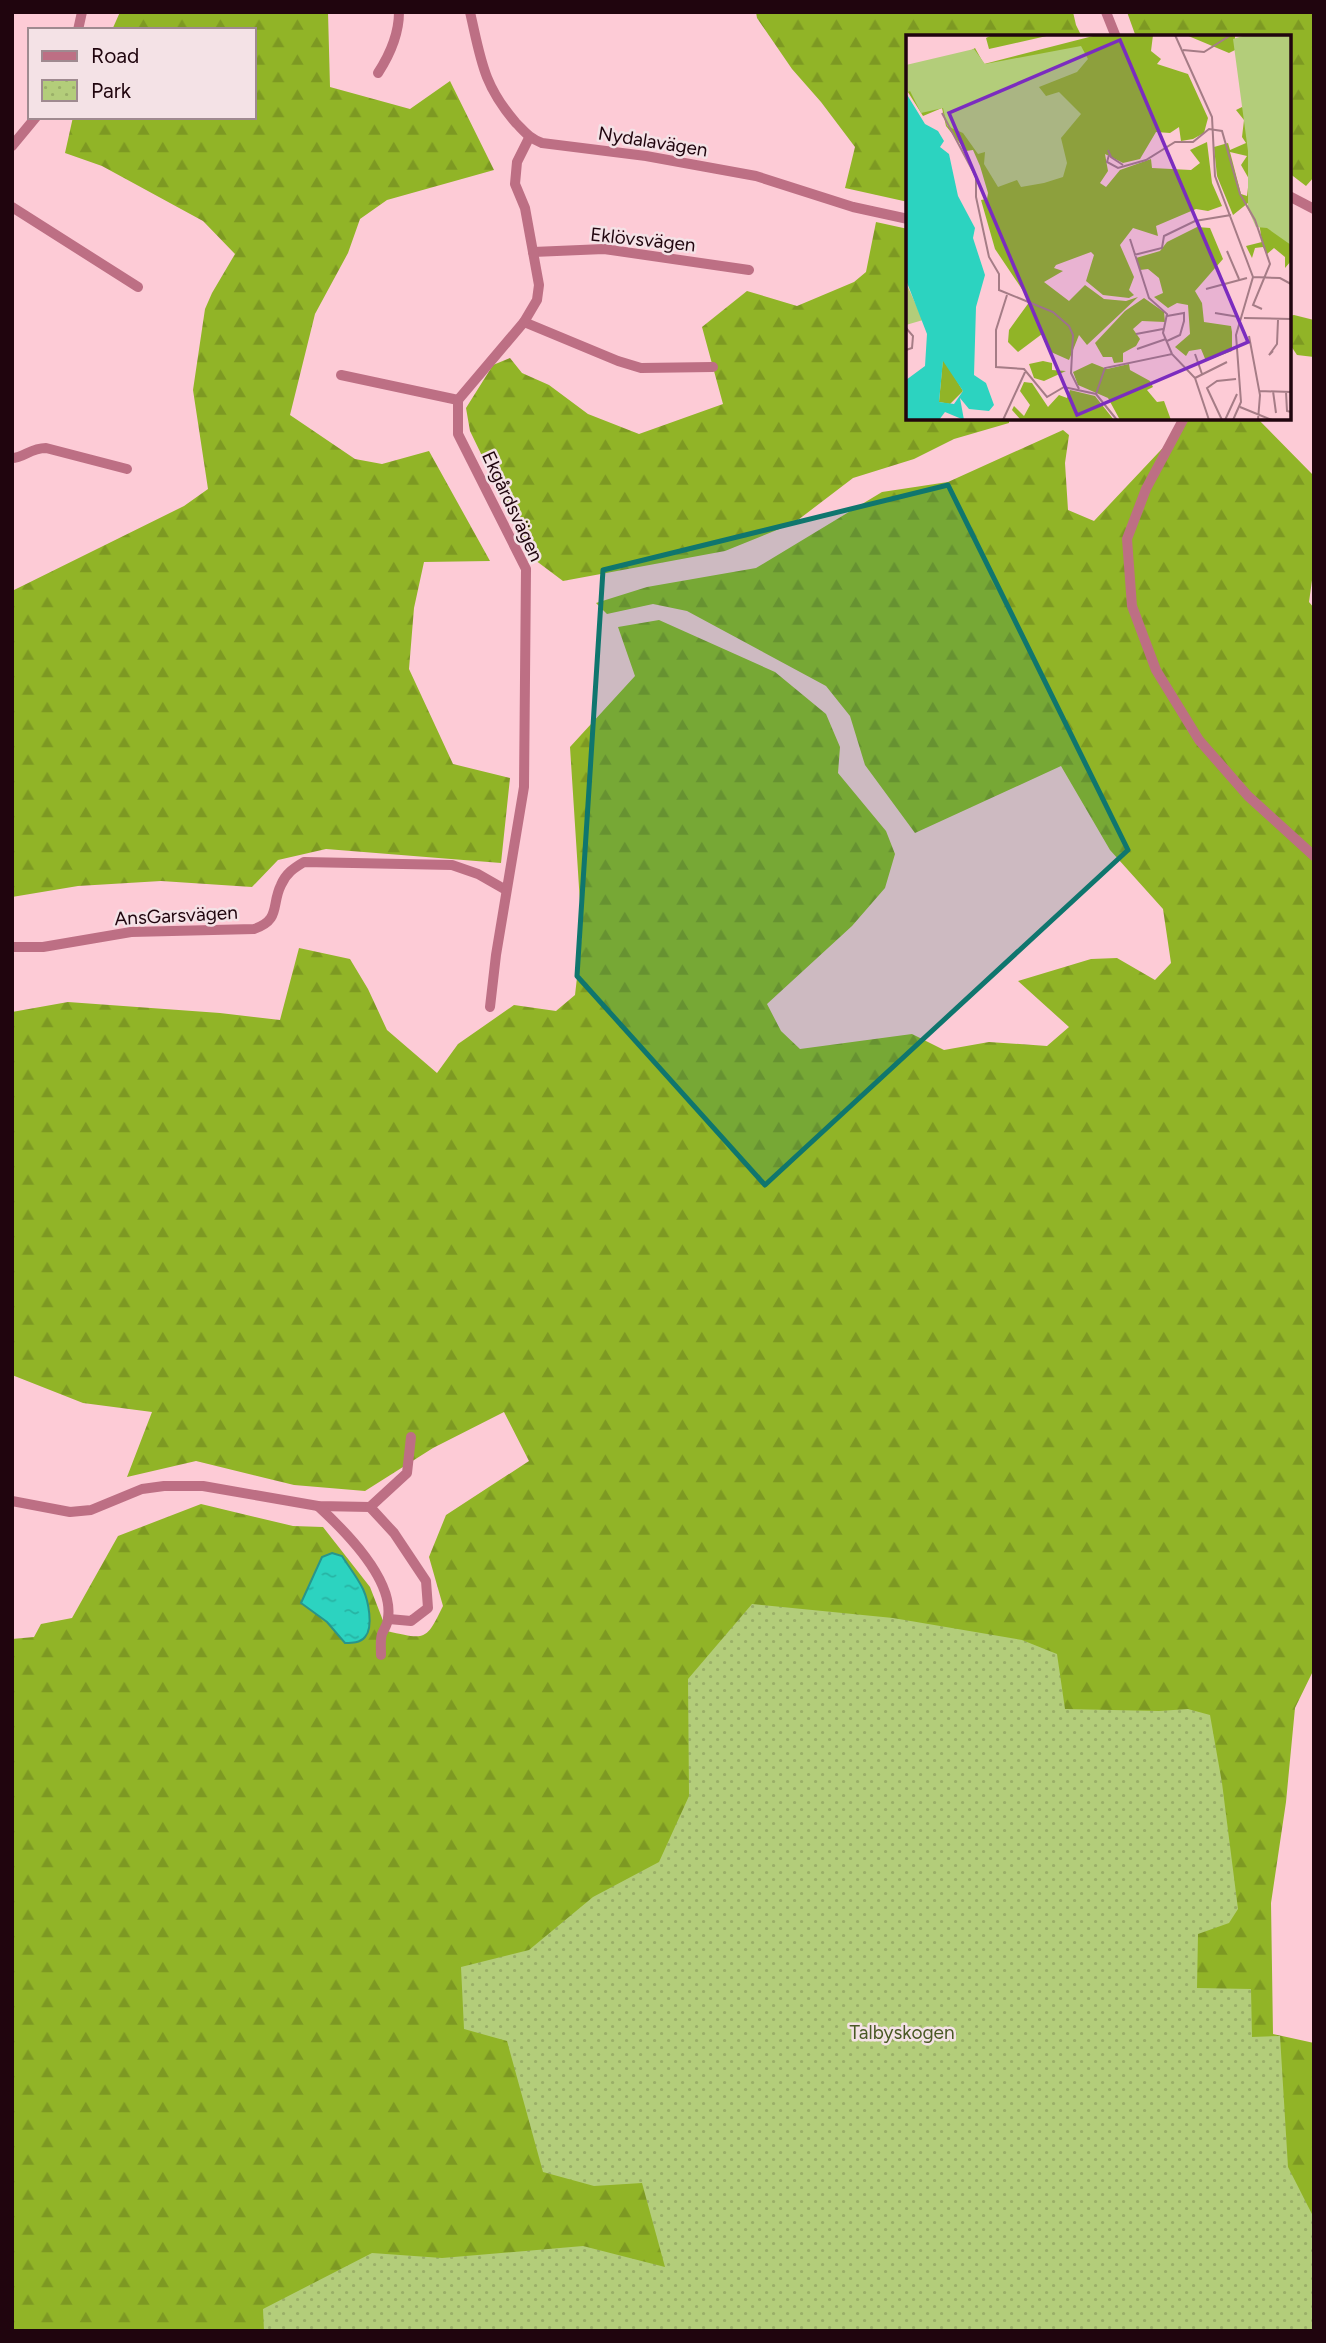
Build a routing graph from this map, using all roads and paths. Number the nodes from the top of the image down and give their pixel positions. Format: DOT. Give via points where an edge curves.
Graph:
graph roads {
  1 [pos="399,12"];
  2 [pos="470,12"];
  3 [pos="1106,12"];
  4 [pos="1115,35"];
  5 [pos="378,73"];
  6 [pos="34,119"];
  7 [pos="529,138"];
  8 [pos="12,146"];
  9 [pos="1291,197"];
  10 [pos="12,207"];
  11 [pos="1314,209"];
  12 [pos="906,219"];
  13 [pos="533,252"];
  14 [pos="749,270"];
  15 [pos="138,287"];
  16 [pos="524,322"];
  17 [pos="713,367"];
  18 [pos="341,376"];
  19 [pos="458,400"];
  20 [pos="1183,420"];
  21 [pos="12,458"];
  22 [pos="127,469"];
  23 [pos="1314,856"];
  24 [pos="506,890"];
  25 [pos="12,947"];
  26 [pos="490,1007"];
  27 [pos="411,1437"];
  28 [pos="12,1501"];
  29 [pos="318,1506"];
  30 [pos="370,1507"];
  31 [pos="388,1619"];
  32 [pos="381,1655"];
  1 -- 5 [label="street"];
  2 -- 7 [label="street" via="485,78 502,108"];
  3 -- 4 [label="street"];
  6 -- 8 [label="street"];
  7 -- 12 [label="street, Nydalavägen" via="756,176"];
  7 -- 13 [label="street" via="517,162 515,184 525,208"];
  9 -- 11 [label="street"];
  10 -- 15 [label="street"];
  13 -- 14 [label="street, Eklövsvägen" via="604,249"];
  13 -- 16 [label="street" via="540,285"];
  16 -- 17 [label="street" via="641,368"];
  16 -- 19 [label="street"];
  18 -- 19 [label="street"];
  19 -- 24 [label="street, Ekgårdsvägen" via="458,434 526,569 524,787"];
  20 -- 23 [label="street" via="1146,489 1127,539 1132,606 1156,670 1199,740 1248,796"];
  21 -- 22 [label="street" via="46,448"];
  24 -- 25 [label="street, AnsGarsvägen" via="452,865 304,862 289,871 279,887 275,911 266,925 254,929 131,932 43,947"];
  24 -- 26 [label="street, Ekgårdsvägen"];
  27 -- 30 [label="street" via="407,1473"];
  28 -- 29 [label="street" via="70,1512 91,1510 142,1489 203,1486"];
  29 -- 30 [label="street"];
  29 -- 31 [label="street" via="350,1535 374,1570 387,1600"];
  30 -- 31 [label="street" via="426,1581 428,1608 411,1621"];
  31 -- 32 [label="street"];
}
